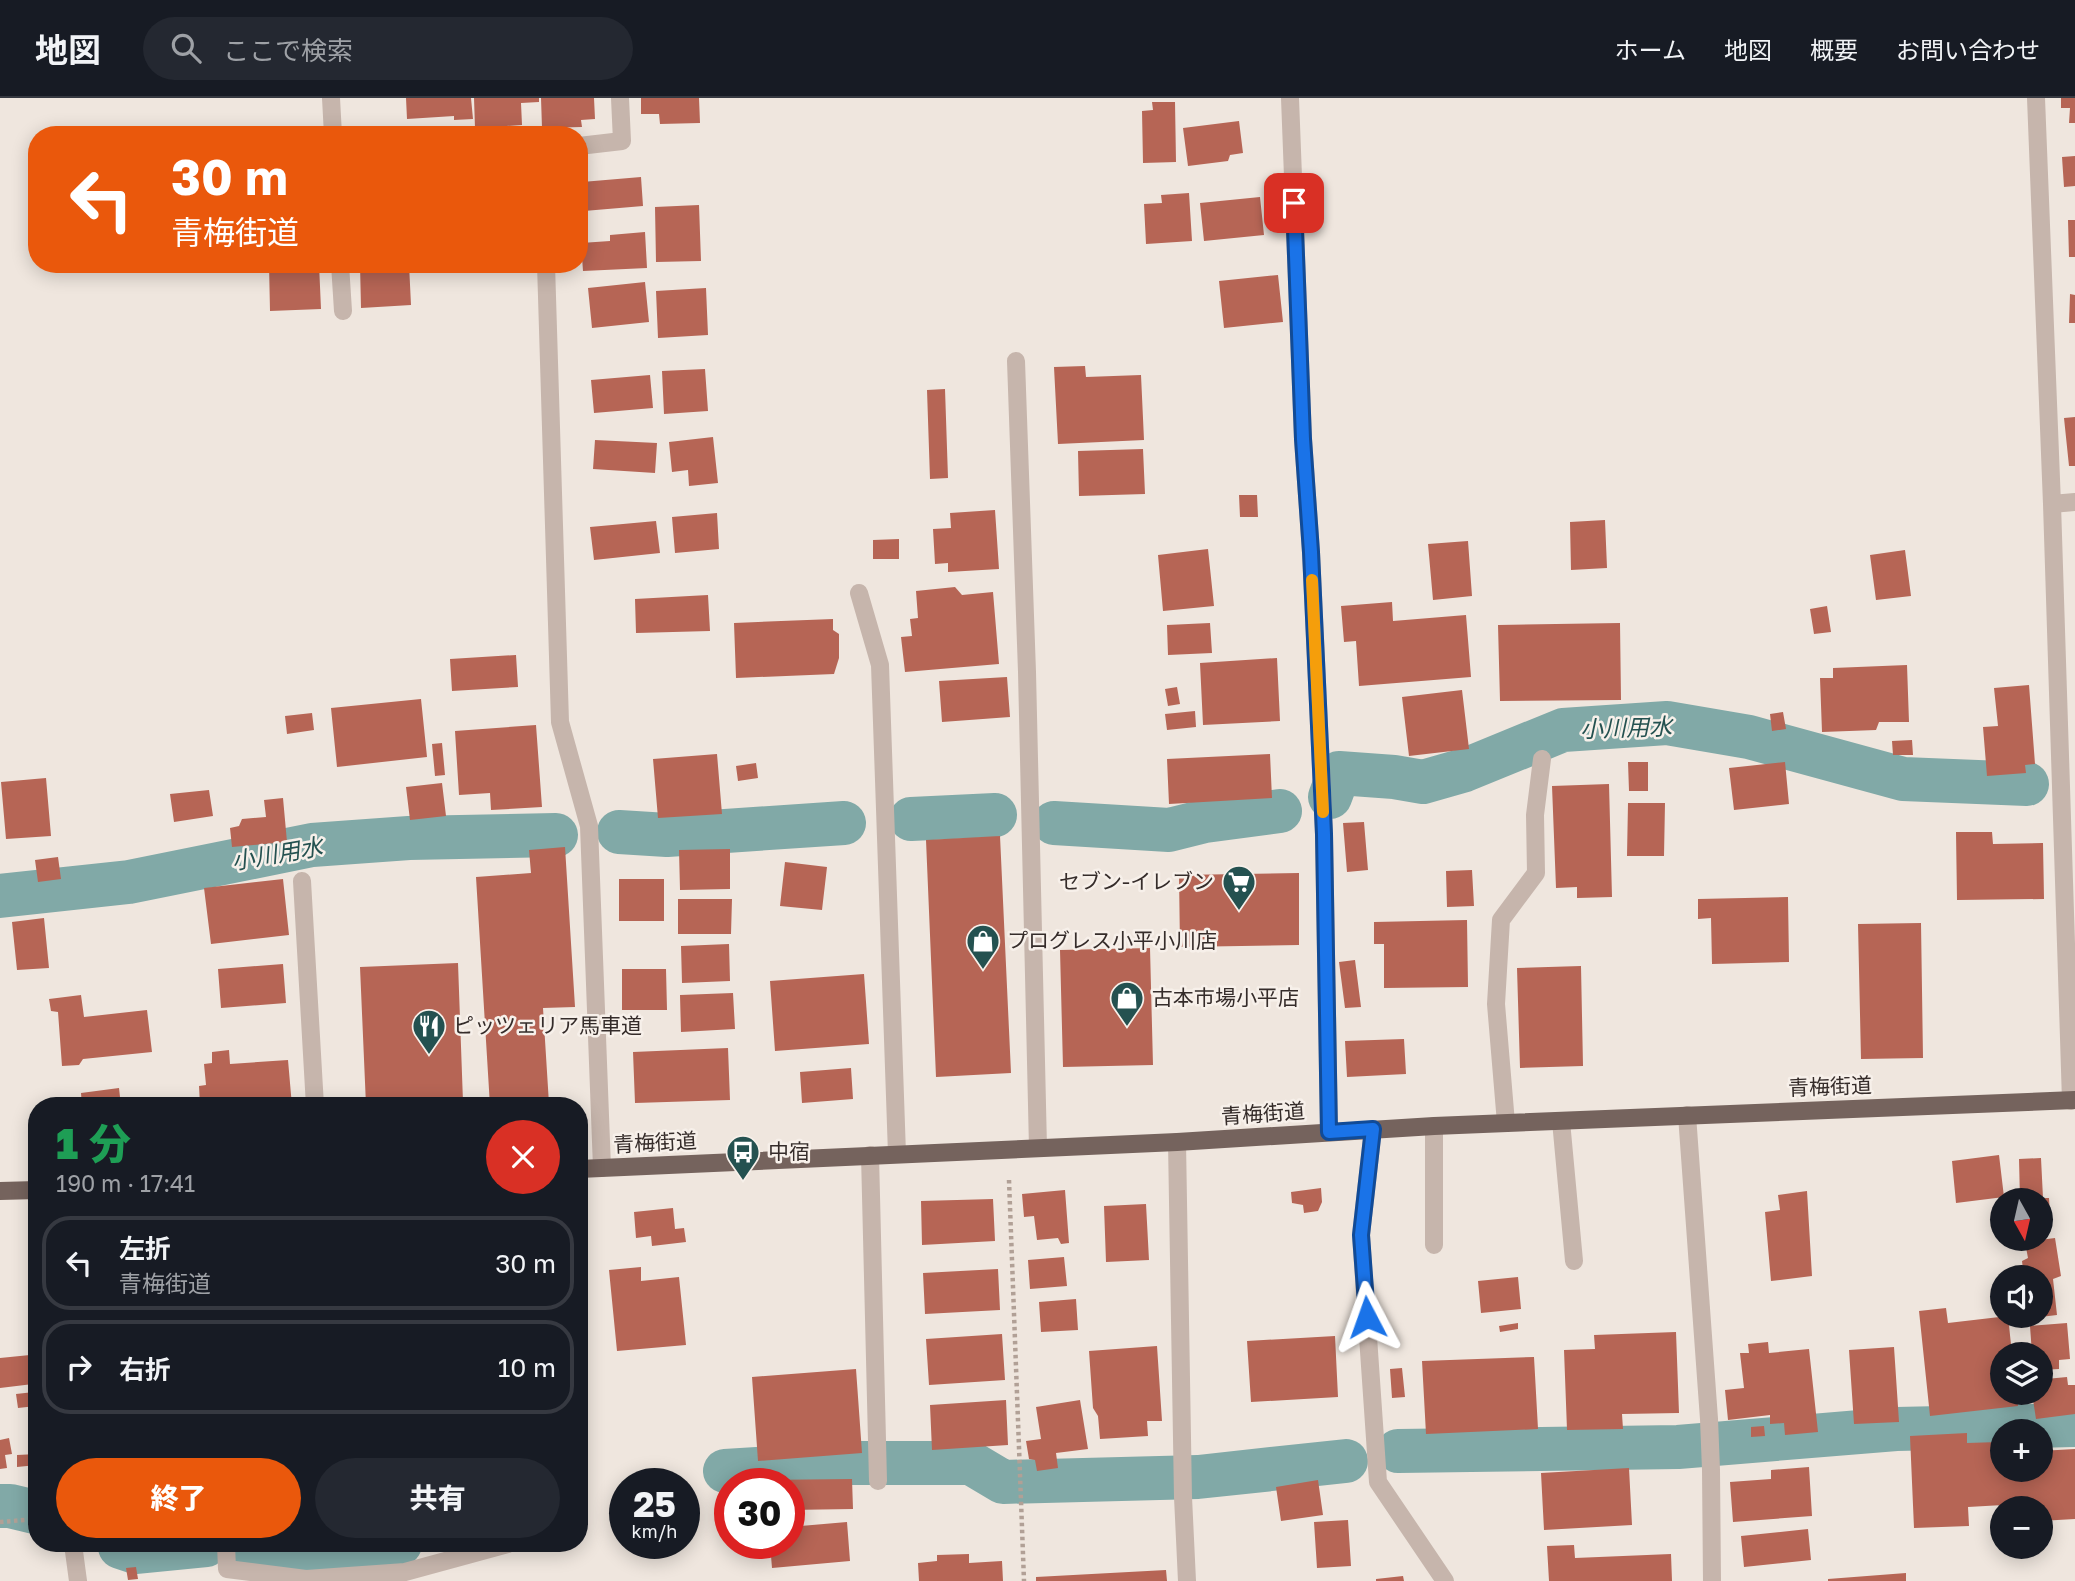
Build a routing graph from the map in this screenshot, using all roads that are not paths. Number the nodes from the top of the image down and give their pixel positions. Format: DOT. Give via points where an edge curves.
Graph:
graph roads {
  1 [pos="331,98"];
  2 [pos="620,98"];
  3 [pos="1290,98"];
  4 [pos="2036,98"];
  5 [pos="333,126"];
  6 [pos="588,145"];
  7 [pos="341,273"];
  8 [pos="545,273"];
  9 [pos="343,311"];
  10 [pos="1016,361"];
  11 [pos="2075,502"];
  12 [pos="2052,504"];
  13 [pos="859,593"];
  14 [pos="1542,759"];
  15 [pos="302,881"];
  16 [pos="314,1097"];
  17 [pos="2073,1100"];
  18 [pos="1687,1115"];
  19 [pos="1561,1121"];
  20 [pos="1506,1123"];
  21 [pos="1434,1126"];
  22 [pos="1373,1129"];
  23 [pos="1329,1132"];
  24 [pos="1177,1142"];
  25 [pos="1038,1148"];
  26 [pos="897,1154"];
  27 [pos="870,1155"];
  28 [pos="602,1168"];
  29 [pos="588,1169"];
  30 [pos="0,1191"];
  31 [pos="28,1191"];
  32 [pos="1434,1245"];
  33 [pos="1574,1261"];
  34 [pos="878,1480"];
  35 [pos="74,1552"];
  36 [pos="226,1552"];
  37 [pos="478,1552"];
  38 [pos="307,1580"];
  39 [pos="78,1581"];
  40 [pos="1187,1581"];
  41 [pos="1445,1581"];
  42 [pos="1712,1581"];
  1 -- 5 [label="street"];
  2 -- 6 [label="street" via="622,142"];
  3 -- 23 [label="street" via="1324,834"];
  4 -- 12 [label="street"];
  7 -- 9 [label="street"];
  8 -- 28 [label="street" via="559,722 589,826"];
  10 -- 25 [label="street"];
  11 -- 12 [label="street"];
  12 -- 17 [label="street"];
  13 -- 26 [label="street" via="880,665"];
  14 -- 20 [label="street" via="1535,815 1536,873 1501,920 1496,1004"];
  15 -- 16 [label="street"];
  17 -- 18 [label="main road, 青梅街道"];
  18 -- 19 [label="main road, 青梅街道"];
  18 -- 42 [label="street" via="1709,1419"];
  19 -- 20 [label="main road, 青梅街道"];
  19 -- 33 [label="street"];
  20 -- 21 [label="main road, 青梅街道"];
  21 -- 22 [label="main road, 青梅街道"];
  21 -- 32 [label="street"];
  22 -- 23 [label="main road, 青梅街道"];
  22 -- 41 [label="street" via="1361,1235 1378,1482"];
  23 -- 24 [label="main road, 青梅街道"];
  24 -- 25 [label="main road, 青梅街道"];
  24 -- 40 [label="street"];
  25 -- 26 [label="main road, 青梅街道"];
  26 -- 27 [label="main road, 青梅街道"];
  27 -- 28 [label="main road, 青梅街道"];
  27 -- 34 [label="street"];
  28 -- 29 [label="main road, 青梅街道"];
  30 -- 31 [label="main road"];
  35 -- 39 [label="street"];
  36 -- 38 [label="street" via="226,1569"];
  37 -- 38 [label="street" via="404,1572"];
}
